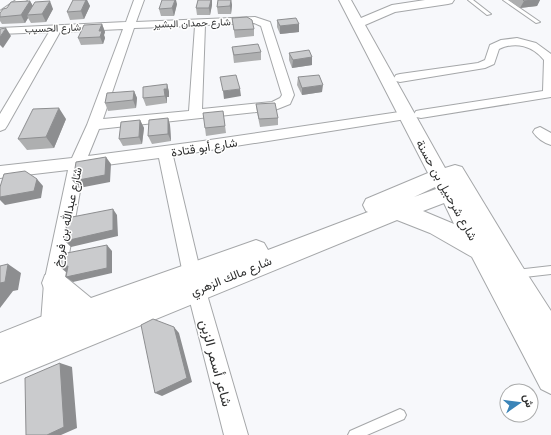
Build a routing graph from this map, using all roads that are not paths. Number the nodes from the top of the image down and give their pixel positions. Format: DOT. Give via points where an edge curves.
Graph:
graph roads {
  1 [pos="22,0"];
  2 [pos="139,0"];
  3 [pos="448,0"];
  4 [pos="470,0"];
  5 [pos="506,0"];
  6 [pos="358,5"];
  7 [pos="489,14"];
  8 [pos="0,15"];
  9 [pos="538,22"];
  10 [pos="200,24"];
  11 [pos="131,25"];
  12 [pos="56,28"];
  13 [pos="0,31"];
  14 [pos="400,78"];
  15 [pos="550,95"];
  16 [pos="414,114"];
  17 [pos="195,115"];
  18 [pos="94,125"];
  19 [pos="0,126"];
  20 [pos="165,153"];
  21 [pos="77,164"];
  22 [pos="0,172"];
  23 [pos="447,177"];
  24 [pos="395,211"];
  25 [pos="481,252"];
  26 [pos="551,270"];
  27 [pos="513,274"];
  28 [pos="194,282"];
  29 [pos="54,283"];
  30 [pos="91,312"];
  31 [pos="551,336"];
  32 [pos="51,337"];
  33 [pos="0,347"];
  34 [pos="0,369"];
  35 [pos="551,379"];
  36 [pos="400,415"];
  37 [pos="236,435"];
  38 [pos="354,435"];
  1 -- 8 [label="street"];
  2 -- 11 [label="street, شارع عبدالله بن فروخ"];
  3 -- 6 [label="street" via="400,7 378,14"];
  4 -- 7 [label="lane"];
  5 -- 9 [label="lane"];
  6 -- 14 [label="street, شارع شرحبيل بن حسنة"];
  6 -- 16 [label="street, شارع شرحبيل بن حسنة"];
  10 -- 11 [label="street, شارع حمدان البشير"];
  10 -- 17 [label="street"];
  10 -- 17 [label="street, شارع حمدان البشير" via="255,20 266,24 288,95 285,101 275,106"];
  11 -- 12 [label="street, شارع الحسيب"];
  11 -- 18 [label="street, شارع عبدالله بن فروخ"];
  12 -- 13 [label="street, شارع الحسيب"];
  12 -- 19 [label="street"];
  14 -- 15 [label="street" via="481,66 490,62 494,47 522,41 529,43 550,60"];
  14 -- 16 [label="street, شارع شرحبيل بن حسنة"];
  15 -- 16 [label="street, شارع أبو قتادة"];
  16 -- 20 [label="street, شارع أبو قتادة"];
  16 -- 23 [label="street, شارع شرحبيل بن حسنة"];
  16 -- 23 [label="street, شارع شرحبيل بن حسنة"];
  17 -- 18 [label="street, شارع حمدان البشير"];
  18 -- 21 [label="street, شارع عبدالله بن فروخ"];
  20 -- 21 [label="street, شارع أبو قتادة"];
  20 -- 28 [label="street, شاعر أسمر الزبن"];
  21 -- 22 [label="street, شارع أبو قتادة"];
  21 -- 29 [label="street, شارع عبدالله بن فروخ"];
  23 -- 24 [label="street, شارع مالك الزهري"];
  23 -- 25 [label="street, شارع شرحبيل بن حسنة"];
  23 -- 27 [label="street, شارع شرحبيل بن حسنة"];
  23 -- 28 [label="street, شارع مالك الزهري" via="414,187"];
  24 -- 25 [label="street" via="450,231"];
  24 -- 28 [label="street, شارع مالك الزهري"];
  25 -- 35 [label="street, شارع شرحبيل بن حسنة"];
  26 -- 27 [label="lane"];
  27 -- 31 [label="street, شارع شرحبيل بن حسنة"];
  28 -- 30 [label="street, شارع مالك الزهري"];
  28 -- 32 [label="street, شارع مالك الزهري"];
  28 -- 37 [label="street, شاعر أسمر الزبن"];
  29 -- 30 [label="street" via="76,304"];
  29 -- 32 [label="street, شارع عبدالله بن فروخ"];
  30 -- 32 [label="street, شارع مالك الزهري"];
  32 -- 33 [label="street, شارع مالك الزهري"];
  32 -- 34 [label="street, شارع مالك الزهري"];
  36 -- 38 [label="lane"];
}
